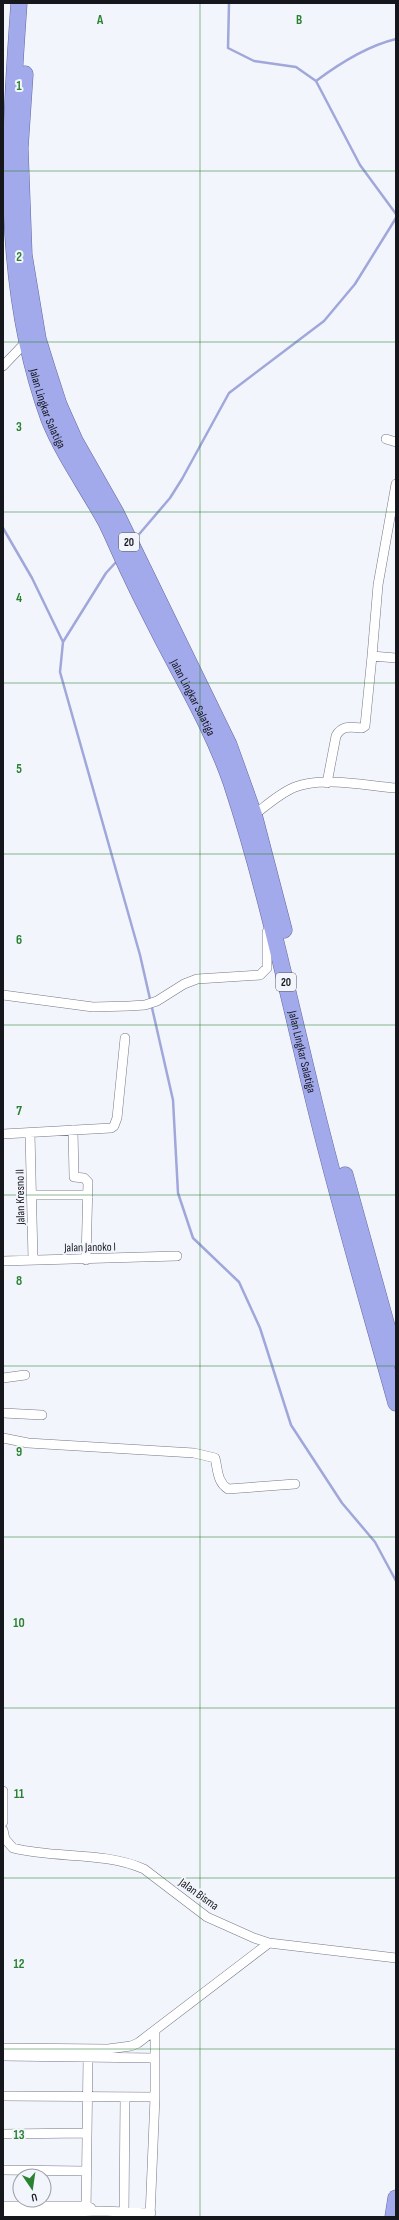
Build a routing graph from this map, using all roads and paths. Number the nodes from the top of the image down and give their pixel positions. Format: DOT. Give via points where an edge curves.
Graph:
graph roads {
  1 [pos="19,3"];
  2 [pos="29,3"];
  3 [pos="32,341"];
  4 [pos="3,366"];
  5 [pos="386,439"];
  6 [pos="396,442"];
  7 [pos="396,484"];
  8 [pos="137,574"];
  9 [pos="372,656"];
  10 [pos="396,658"];
  11 [pos="327,783"];
  12 [pos="396,788"];
  13 [pos="254,815"];
  14 [pos="258,851"];
  15 [pos="271,899"];
  16 [pos="3,995"];
  17 [pos="125,1038"];
  18 [pos="73,1130"];
  19 [pos="30,1133"];
  20 [pos="3,1134"];
  21 [pos="88,1194"];
  22 [pos="33,1196"];
  23 [pos="177,1256"];
  24 [pos="33,1260"];
  25 [pos="86,1260"];
  26 [pos="3,1261"];
  27 [pos="396,1359"];
  28 [pos="25,1375"];
  29 [pos="3,1378"];
  30 [pos="396,1403"];
  31 [pos="3,1413"];
  32 [pos="42,1415"];
  33 [pos="3,1438"];
  34 [pos="295,1484"];
  35 [pos="3,1791"];
  36 [pos="3,1822"];
  37 [pos="3,1830"];
  38 [pos="269,1943"];
  39 [pos="396,1958"];
  40 [pos="155,2032"];
  41 [pos="3,2048"];
  42 [pos="3,2056"];
  43 [pos="88,2057"];
  44 [pos="155,2058"];
  45 [pos="3,2096"];
  46 [pos="87,2096"];
  47 [pos="125,2097"];
  48 [pos="155,2097"];
  49 [pos="86,2133"];
  50 [pos="3,2134"];
  51 [pos="3,2170"];
  52 [pos="86,2171"];
  53 [pos="396,2198"];
  54 [pos="3,2206"];
  55 [pos="86,2212"];
  56 [pos="3,2214"];
  57 [pos="124,2215"];
  58 [pos="151,2215"];
  59 [pos="393,2217"];
  1 -- 3 [label="highway, Jalan Lingkar Salatiga / 20" via="8,160 9,230 13,274"];
  2 -- 3 [label="highway, Jalan Lingkar Salatiga / 20" via="20,179"];
  3 -- 4 [label="street"];
  3 -- 8 [label="highway, Jalan Lingkar Salatiga / 20" via="35,382 49,419 66,456 111,518"];
  5 -- 6 [label="street"];
  7 -- 9 [label="street" via="378,585"];
  8 -- 13 [label="highway, Jalan Lingkar Salatiga / 20" via="229,745"];
  8 -- 14 [label="highway, Jalan Lingkar Salatiga / 20" via="219,749"];
  9 -- 10 [label="street"];
  9 -- 11 [label="street" via="365,726 339,730"];
  11 -- 12 [label="street"];
  11 -- 13 [label="street" via="310,783 295,787"];
  13 -- 14 [label="highway, Jalan Lingkar Salatiga / 20"];
  14 -- 15 [label="highway, Jalan Lingkar Salatiga / 20"];
  15 -- 16 [label="street" via="267,968 260,975 197,979 145,1005 93,1007"];
  15 -- 27 [label="highway, Jalan Lingkar Salatiga / 20"];
  15 -- 30 [label="highway, Jalan Lingkar Salatiga / 20" via="312,1093"];
  17 -- 18 [label="street" via="116,1122 111,1128"];
  18 -- 19 [label="street"];
  18 -- 21 [label="street" via="74,1177 86,1180"];
  19 -- 20 [label="street"];
  19 -- 22 [label="street, Jalan Kresno II"];
  21 -- 22 [label="street"];
  21 -- 25 [label="street"];
  22 -- 24 [label="street, Jalan Kresno II"];
  23 -- 25 [label="street, Jalan Janoko I"];
  24 -- 25 [label="street, Jalan Janoko I"];
  24 -- 26 [label="street, Jalan Janoko I"];
  28 -- 29 [label="street"];
  31 -- 32 [label="street"];
  33 -- 34 [label="street" via="28,1443 212,1456 216,1458 219,1479 228,1489"];
  35 -- 36 [label="street"];
  37 -- 38 [label="street, Jalan Bisma" via="5,1839 13,1848 117,1860 137,1865 207,1917"];
  38 -- 39 [label="street, Jalan Bisma"];
  38 -- 40 [label="street"];
  40 -- 41 [label="street" via="138,2043 120,2048"];
  40 -- 44 [label="street"];
  42 -- 43 [label="street"];
  43 -- 44 [label="street"];
  43 -- 46 [label="street"];
  44 -- 48 [label="street"];
  45 -- 46 [label="street"];
  46 -- 47 [label="street"];
  46 -- 49 [label="street"];
  47 -- 48 [label="street"];
  47 -- 57 [label="street"];
  48 -- 58 [label="street"];
  49 -- 50 [label="street"];
  49 -- 52 [label="street"];
  51 -- 52 [label="street"];
  52 -- 55 [label="street"];
  53 -- 59 [label="highway"];
  54 -- 55 [label="street"];
  55 -- 56 [label="street"];
  55 -- 57 [label="street" via="101,2211"];
  57 -- 58 [label="street"];
}
